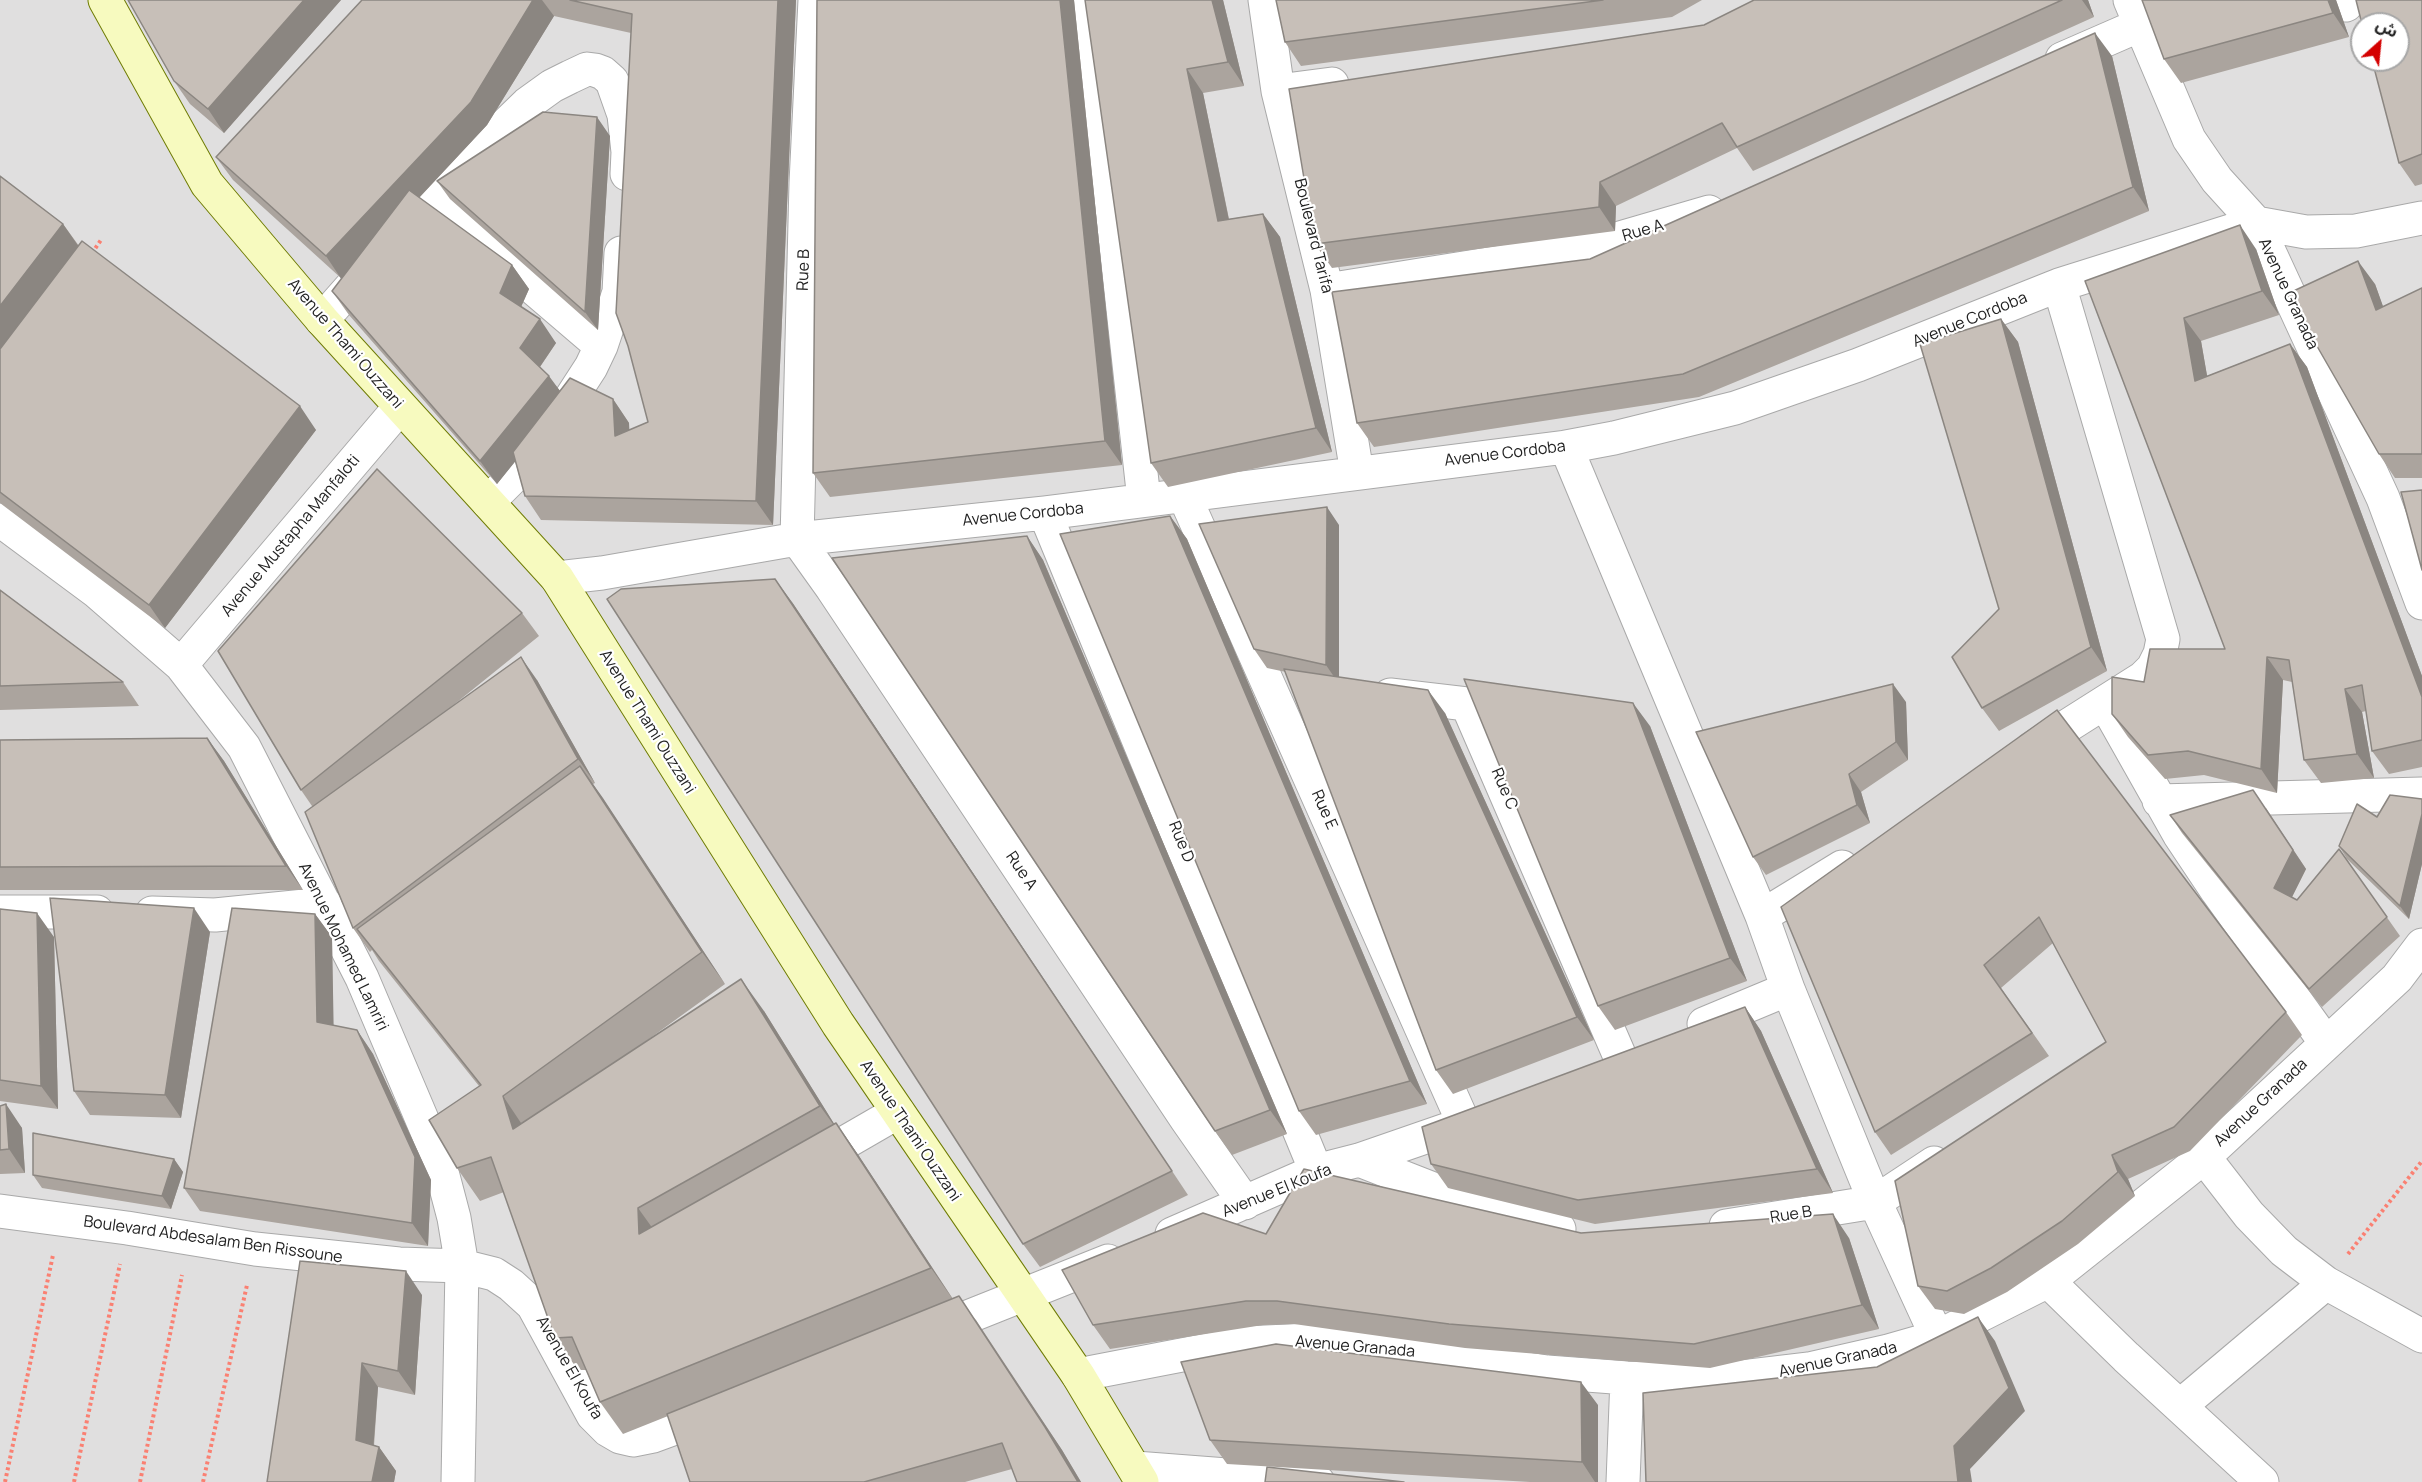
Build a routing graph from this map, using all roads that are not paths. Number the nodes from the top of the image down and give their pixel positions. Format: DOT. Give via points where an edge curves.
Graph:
graph roads {
  1 [pos="105,0"];
  2 [pos="815,0"];
  3 [pos="1089,0"];
  4 [pos="1265,0"];
  5 [pos="2135,13"];
  6 [pos="2032,72"];
  7 [pos="1359,81"];
  8 [pos="1278,91"];
  9 [pos="429,199"];
  10 [pos="1736,201"];
  11 [pos="2422,218"];
  12 [pos="2256,223"];
  13 [pos="2059,285"];
  14 [pos="1327,290"];
  15 [pos="322,320"];
  16 [pos="601,346"];
  17 [pos="400,406"];
  18 [pos="1566,447"];
  19 [pos="1358,473"];
  20 [pos="1184,495"];
  21 [pos="1144,500"];
  22 [pos="489,502"];
  23 [pos="1045,513"];
  24 [pos="0,520"];
  25 [pos="797,539"];
  26 [pos="556,578"];
  27 [pos="2422,603"];
  28 [pos="182,665"];
  29 [pos="1266,679"];
  30 [pos="1302,684"];
  31 [pos="1361,691"];
  32 [pos="2105,703"];
  33 [pos="209,746"];
  34 [pos="244,747"];
  35 [pos="2005,766"];
  36 [pos="2422,794"];
  37 [pos="2159,801"];
  38 [pos="1864,854"];
  39 [pos="325,904"];
  40 [pos="0,912"];
  41 [pos="1762,916"];
  42 [pos="2422,946"];
  43 [pos="1788,989"];
  44 [pos="2326,1043"];
  45 [pos="1496,1111"];
  46 [pos="898,1112"];
  47 [pos="1464,1124"];
  48 [pos="1962,1145"];
  49 [pos="2204,1157"];
  50 [pos="1359,1160"];
  51 [pos="1317,1171"];
  52 [pos="786,1176"];
  53 [pos="1875,1202"];
  54 [pos="1245,1203"];
  55 [pos="0,1211"];
  56 [pos="1695,1231"];
  57 [pos="1589,1235"];
  58 [pos="308,1255"];
  59 [pos="462,1266"];
  60 [pos="2048,1281"];
  61 [pos="2326,1283"];
  62 [pos="303,1289"];
  63 [pos="1024,1296"];
  64 [pos="2422,1336"];
  65 [pos="1937,1337"];
  66 [pos="904,1341"];
  67 [pos="1078,1375"];
  68 [pos="1627,1378"];
  69 [pos="740,1404"];
  70 [pos="2180,1406"];
  71 [pos="1139,1475"];
  72 [pos="458,1482"];
  73 [pos="1318,1482"];
  74 [pos="1623,1482"];
  75 [pos="2262,1482"];
  1 -- 15 [label="street, Avenue Thami Ouzzani" via="217,177"];
  2 -- 25 [label="street, Rue B"];
  3 -- 21 [label="street"];
  4 -- 8 [label="street, Boulevard Tarifa"];
  5 -- 6 [label="street"];
  5 -- 12 [label="street, Avenue Granada" via="2189,139 2217,180"];
  7 -- 8 [label="street"];
  8 -- 14 [label="street, Boulevard Tarifa"];
  9 -- 15 [label="street"];
  9 -- 16 [label="street"];
  9 -- 16 [label="street" via="527,104 587,69 603,73 612,81 624,115 628,152 619,292"];
  10 -- 14 [label="street, Rue A" via="1582,249"];
  11 -- 12 [label="street, Avenue Cordoba" via="2356,231 2306,231"];
  12 -- 13 [label="street, Avenue Cordoba"];
  12 -- 27 [label="street, Avenue Granada" via="2397,497"];
  13 -- 18 [label="street, Avenue Cordoba" via="1858,365 1735,408"];
  13 -- 32 [label="street" via="2163,639 2153,668"];
  14 -- 19 [label="street, Boulevard Tarifa"];
  15 -- 17 [label="street, Avenue Thami Ouzzani"];
  16 -- 22 [label="street" via="558,418 518,472"];
  17 -- 22 [label="street, Avenue Thami Ouzzani"];
  17 -- 28 [label="street, Avenue Mustapha Manfaloti"];
  18 -- 19 [label="street, Avenue Cordoba"];
  18 -- 41 [label="street"];
  19 -- 20 [label="street, Avenue Cordoba"];
  20 -- 21 [label="street, Avenue Cordoba"];
  20 -- 29 [label="street, Rue E"];
  21 -- 23 [label="street, Avenue Cordoba"];
  22 -- 26 [label="street, Avenue Thami Ouzzani"];
  23 -- 25 [label="street, Avenue Cordoba"];
  23 -- 51 [label="street, Rue D"];
  24 -- 28 [label="street, Avenue Mohamed Lamriri" via="97,592"];
  25 -- 26 [label="street, Avenue Cordoba"];
  25 -- 54 [label="street, Rue A"];
  26 -- 46 [label="street, Avenue Thami Ouzzani" via="838,1024"];
  28 -- 34 [label="street, Avenue Mohamed Lamriri"];
  29 -- 30 [label="street"];
  29 -- 47 [label="street, Rue E"];
  31 -- 43 [label="street, Rue C" via="1467,704 1607,1065"];
  32 -- 35 [label="street"];
  32 -- 37 [label="street"];
  33 -- 34 [label="street"];
  34 -- 39 [label="street, Avenue Mohamed Lamriri"];
  36 -- 37 [label="street"];
  37 -- 44 [label="street" via="2217,891"];
  38 -- 41 [label="street"];
  39 -- 40 [label="street" via="215,915"];
  39 -- 59 [label="street, Avenue Mohamed Lamriri" via="362,978 438,1157"];
  41 -- 43 [label="street"];
  42 -- 44 [label="street, Avenue Granada" via="2397,978"];
  43 -- 53 [label="street"];
  44 -- 49 [label="street, Avenue Granada"];
  45 -- 47 [label="street, Avenue El Koufa"];
  46 -- 52 [label="street"];
  46 -- 63 [label="street, Avenue Thami Ouzzani"];
  47 -- 50 [label="street, Avenue El Koufa"];
  48 -- 53 [label="street, Rue B"];
  49 -- 60 [label="street, Avenue Granada"];
  49 -- 61 [label="street" via="2249,1215 2284,1251"];
  50 -- 51 [label="street, Avenue El Koufa"];
  50 -- 57 [label="street" via="1529,1222"];
  51 -- 54 [label="street, Avenue El Koufa"];
  53 -- 56 [label="street, Rue B"];
  53 -- 65 [label="street"];
  54 -- 63 [label="street, Avenue El Koufa"];
  55 -- 58 [label="street, Boulevard Abdesalam Ben Rissoune"];
  58 -- 59 [label="street, Boulevard Abdesalam Ben Rissoune"];
  58 -- 62 [label="street"];
  59 -- 69 [label="street, Avenue El Koufa" via="494,1274 532,1305 593,1415 620,1437 633,1440 653,1436"];
  59 -- 72 [label="street, Avenue Mohamed Lamriri"];
  60 -- 65 [label="street, Avenue Granada"];
  60 -- 70 [label="street"];
  61 -- 64 [label="street"];
  61 -- 70 [label="street"];
  63 -- 66 [label="street, Avenue El Koufa"];
  63 -- 67 [label="street, Avenue Thami Ouzzani"];
  65 -- 68 [label="street, Avenue Granada" via="1809,1369 1725,1379"];
  67 -- 68 [label="street, Avenue Granada" via="1244,1343 1310,1340 1547,1372"];
  67 -- 71 [label="street, Avenue Thami Ouzzani"];
  68 -- 74 [label="street"];
  70 -- 75 [label="street"];
  71 -- 73 [label="street"];
}
